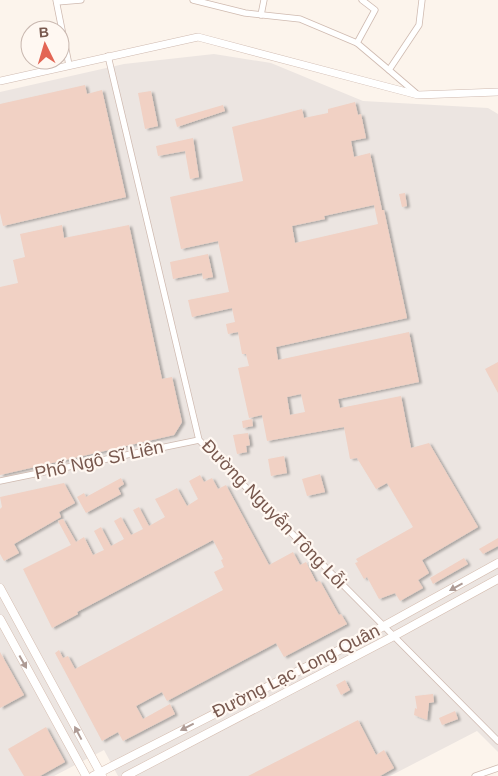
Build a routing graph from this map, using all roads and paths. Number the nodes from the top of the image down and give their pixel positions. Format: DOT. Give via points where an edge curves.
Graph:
graph roads {
  1 [pos="81,0"];
  2 [pos="192,0"];
  3 [pos="264,0"];
  4 [pos="362,0"];
  5 [pos="422,0"];
  6 [pos="57,1"];
  7 [pos="261,15"];
  8 [pos="60,20"];
  9 [pos="357,43"];
  10 [pos="108,56"];
  11 [pos="70,65"];
  12 [pos="47,70"];
  13 [pos="389,70"];
  14 [pos="0,81"];
  15 [pos="498,93"];
  16 [pos="418,95"];
  17 [pos="199,440"];
  18 [pos="0,481"];
  19 [pos="498,563"];
  20 [pos="498,579"];
  21 [pos="0,588"];
  22 [pos="0,619"];
  23 [pos="384,626"];
  24 [pos="394,636"];
  25 [pos="498,741"];
  26 [pos="498,768"];
  27 [pos="98,775"];
  28 [pos="86,776"];
  29 [pos="126,776"];
  30 [pos="476,776"];
  1 -- 6 [label="street"];
  2 -- 7 [label="street"];
  3 -- 7 [label="street"];
  4 -- 9 [label="street" via="375,10"];
  5 -- 13 [label="street" via="419,25"];
  6 -- 8 [label="street"];
  7 -- 9 [label="street" via="300,19"];
  9 -- 13 [label="street"];
  10 -- 11 [label="street"];
  10 -- 16 [label="street" via="198,37"];
  10 -- 17 [label="street, Đường Nguyễn Tông Lỗi"];
  12 -- 14 [label="street"];
  13 -- 16 [label="street"];
  15 -- 16 [label="street"];
  17 -- 18 [label="street, Phố Ngô Sĩ Liên"];
  17 -- 23 [label="street, Đường Nguyễn Tông Lỗi"];
  19 -- 23 [label="main road, Đường Lạc Long Quân, one-way"];
  20 -- 24 [label="main road, Đường Lạc Long Quân"];
  27 -- 21 [label="main road, one-way"];
  22 -- 28 [label="main road, one-way"];
  23 -- 24 [label="street, Đường Nguyễn Tông Lỗi"];
  23 -- 27 [label="main road, Đường Lạc Long Quân, one-way"];
  24 -- 25 [label="street, Đường Nguyễn Tông Lỗi"];
  24 -- 29 [label="main road, Đường Lạc Long Quân"];
  26 -- 30 [label="street"];
}
